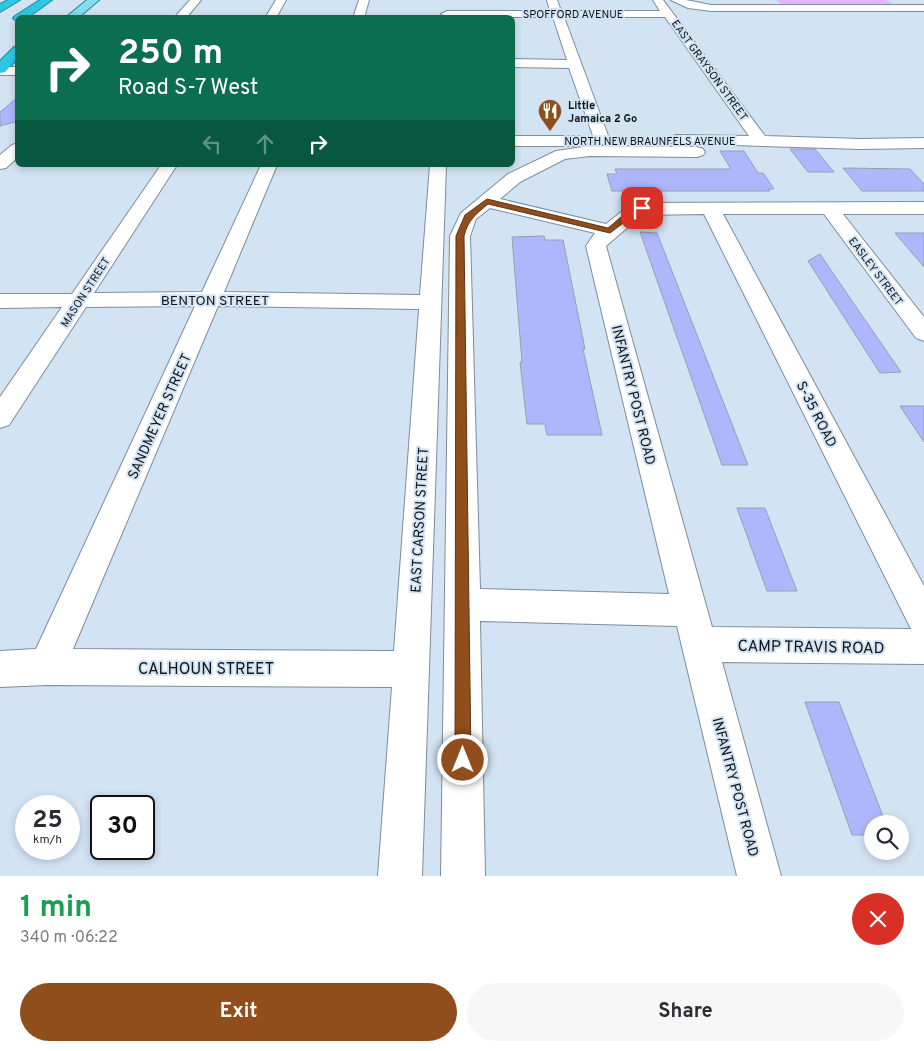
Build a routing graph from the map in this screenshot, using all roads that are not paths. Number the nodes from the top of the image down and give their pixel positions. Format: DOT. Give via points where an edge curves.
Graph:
graph roads {
  1 [pos="15,0"];
  2 [pos="94,0"];
  3 [pos="196,0"];
  4 [pos="281,0"];
  5 [pos="364,0"];
  6 [pos="447,0"];
  7 [pos="552,0"];
  8 [pos="658,0"];
  9 [pos="676,0"];
  10 [pos="892,0"];
  11 [pos="51,6"];
  12 [pos="904,8"];
  13 [pos="924,8"];
  14 [pos="0,9"];
  15 [pos="556,14"];
  16 [pos="669,14"];
  17 [pos="28,15"];
  18 [pos="74,15"];
  19 [pos="182,15"];
  20 [pos="272,15"];
  21 [pos="359,15"];
  22 [pos="446,15"];
  23 [pos="501,15"];
  24 [pos="15,53"];
  25 [pos="15,58"];
  26 [pos="515,63"];
  27 [pos="574,64"];
  28 [pos="0,70"];
  29 [pos="15,71"];
  30 [pos="924,138"];
  31 [pos="602,140"];
  32 [pos="0,141"];
  33 [pos="15,141"];
  34 [pos="515,141"];
  35 [pos="761,141"];
  36 [pos="787,141"];
  37 [pos="924,143"];
  38 [pos="15,151"];
  39 [pos="697,152"];
  40 [pos="0,164"];
  41 [pos="168,167"];
  42 [pos="268,167"];
  43 [pos="438,167"];
  44 [pos="487,202"];
  45 [pos="829,208"];
  46 [pos="924,208"];
  47 [pos="711,209"];
  48 [pos="610,231"];
  49 [pos="211,299"];
  50 [pos="0,301"];
  51 [pos="80,301"];
  52 [pos="431,302"];
  53 [pos="924,333"];
  54 [pos="0,418"];
  55 [pos="463,605"];
  56 [pos="690,610"];
  57 [pos="924,620"];
  58 [pos="698,644"];
  59 [pos="924,647"];
  60 [pos="47,667"];
  61 [pos="0,669"];
  62 [pos="411,669"];
  63 [pos="400,876"];
  64 [pos="463,876"];
  65 [pos="759,876"];
  1 -- 14 [label="highway"];
  2 -- 18 [label="main road"];
  3 -- 19 [label="street"];
  4 -- 20 [label="street"];
  5 -- 21 [label="street"];
  6 -- 22 [label="street"];
  7 -- 15 [label="street"];
  8 -- 16 [label="street, EAST GRAYSON STREET"];
  9 -- 12 [label="street" via="690,6 711,8"];
  10 -- 12 [label="street"];
  11 -- 17 [label="highway"];
  12 -- 13 [label="street"];
  15 -- 16 [label="street, SPOFFORD AVENUE"];
  15 -- 23 [label="street, SPOFFORD AVENUE"];
  15 -- 27 [label="street"];
  16 -- 35 [label="street, EAST GRAYSON STREET"];
  24 -- 28 [label="highway"];
  25 -- 28 [label="main road"];
  26 -- 27 [label="street"];
  27 -- 31 [label="street"];
  28 -- 29 [label="street"];
  30 -- 36 [label="street, NORTH NEW BRAUNFELS AVENUE"];
  31 -- 34 [label="street, NORTH NEW BRAUNFELS AVENUE"];
  31 -- 35 [label="street, NORTH NEW BRAUNFELS AVENUE"];
  32 -- 33 [label="street"];
  35 -- 36 [label="street, NORTH NEW BRAUNFELS AVENUE"];
  36 -- 37 [label="street, NORTH NEW BRAUNFELS AVENUE"];
  38 -- 40 [label="street"];
  39 -- 44 [label="street" via="562,154 514,178"];
  41 -- 51 [label="street, MASON STREET"];
  42 -- 49 [label="street, SANDMEYER STREET"];
  43 -- 52 [label="street, EAST CARSON STREET"];
  44 -- 48 [label="street"];
  44 -- 55 [label="street" via="468,217 460,236"];
  45 -- 46 [label="street, INFANTRY POST ROAD"];
  45 -- 47 [label="street, INFANTRY POST ROAD"];
  45 -- 53 [label="street, EASLEY STREET"];
  47 -- 48 [label="street, INFANTRY POST ROAD" via="637,209"];
  47 -- 57 [label="street, S-35 ROAD"];
  48 -- 56 [label="street, INFANTRY POST ROAD" via="596,246"];
  49 -- 51 [label="street, BENTON STREET"];
  49 -- 52 [label="street, BENTON STREET"];
  49 -- 60 [label="street, SANDMEYER STREET"];
  50 -- 51 [label="street, BENTON STREET"];
  51 -- 54 [label="street, MASON STREET"];
  52 -- 62 [label="street, EAST CARSON STREET"];
  55 -- 56 [label="street"];
  55 -- 64 [label="street"];
  56 -- 58 [label="street, INFANTRY POST ROAD"];
  58 -- 59 [label="street, CAMP TRAVIS ROAD"];
  58 -- 65 [label="street, INFANTRY POST ROAD"];
  60 -- 61 [label="street, CALHOUN STREET"];
  60 -- 62 [label="street, CALHOUN STREET"];
  62 -- 63 [label="street, EAST CARSON STREET"];
}
